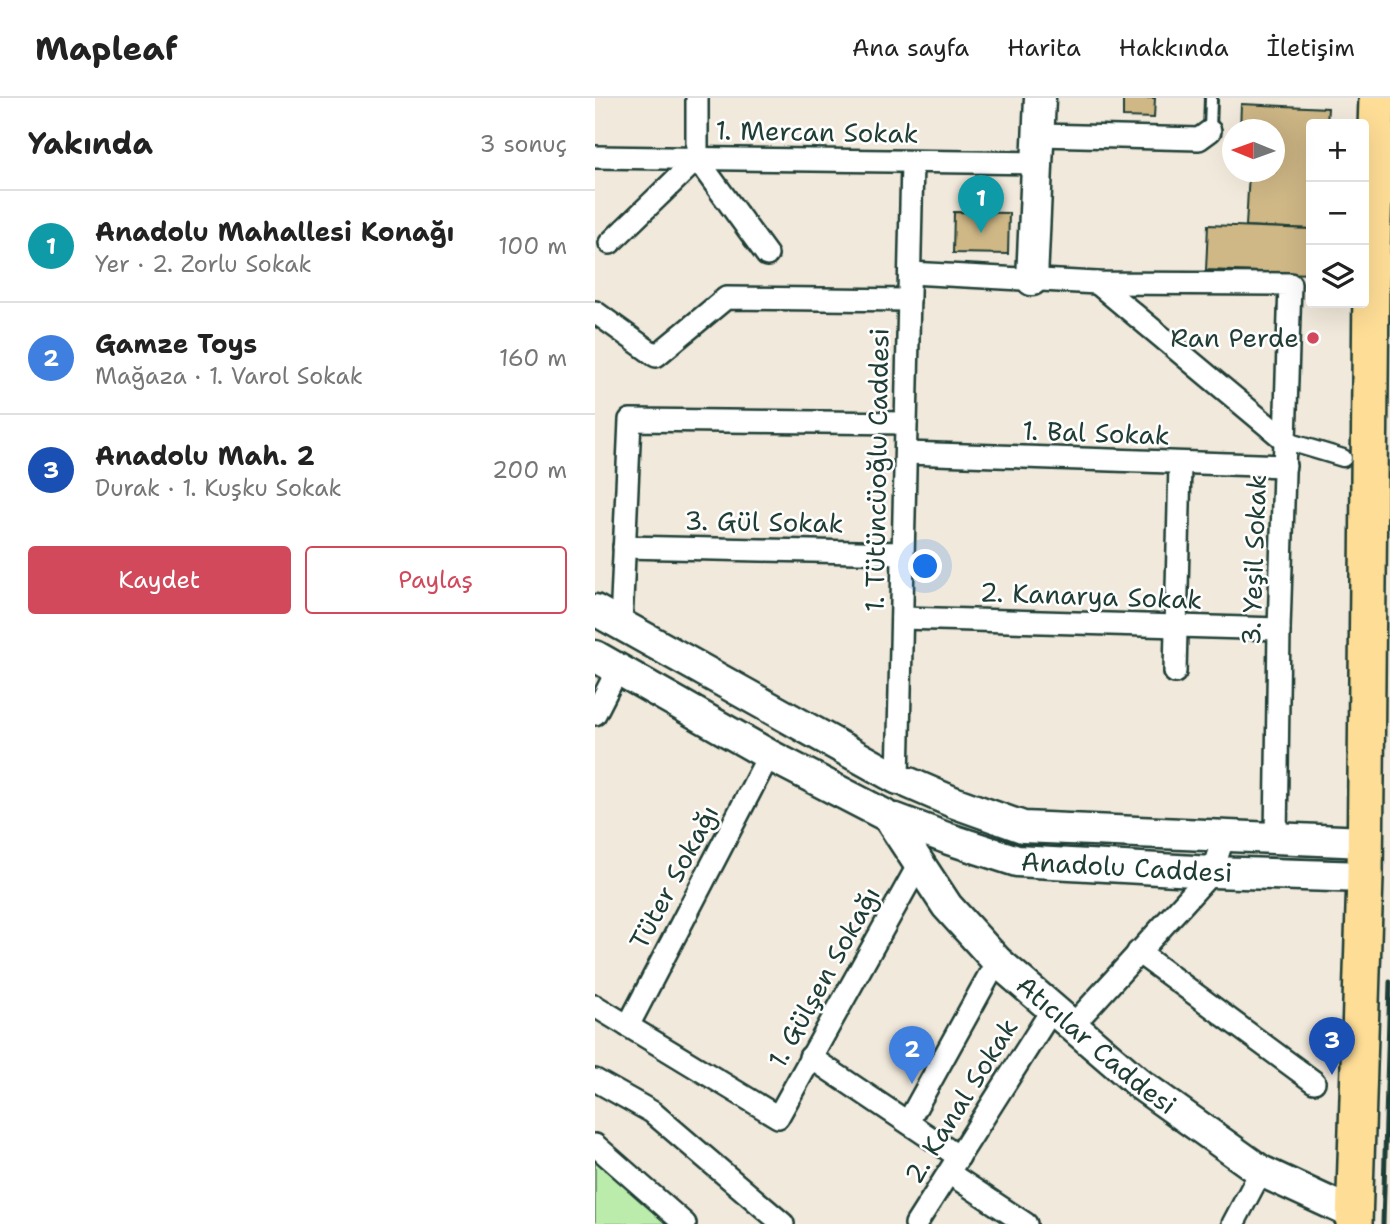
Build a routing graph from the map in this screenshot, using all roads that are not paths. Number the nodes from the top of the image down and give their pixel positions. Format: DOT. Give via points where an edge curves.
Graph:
graph roads {
  1 [pos="697,98"];
  2 [pos="1040,98"];
  3 [pos="1211,98"];
  4 [pos="1377,98"];
  5 [pos="1210,131"];
  6 [pos="1039,149"];
  7 [pos="595,157"];
  8 [pos="697,159"];
  9 [pos="912,162"];
  10 [pos="610,243"];
  11 [pos="767,255"];
  12 [pos="910,273"];
  13 [pos="1032,280"];
  14 [pos="1097,283"];
  15 [pos="909,300"];
  16 [pos="595,312"];
  17 [pos="906,423"];
  18 [pos="1286,441"];
  19 [pos="906,453"];
  20 [pos="1343,458"];
  21 [pos="1180,464"];
  22 [pos="1285,466"];
  23 [pos="624,547"];
  24 [pos="903,553"];
  25 [pos="608,617"];
  26 [pos="902,618"];
  27 [pos="1176,626"];
  28 [pos="1279,629"];
  29 [pos="607,663"];
  30 [pos="1175,672"];
  31 [pos="595,713"];
  32 [pos="769,755"];
  33 [pos="904,781"];
  34 [pos="889,817"];
  35 [pos="1224,836"];
  36 [pos="1276,838"];
  37 [pos="1365,842"];
  38 [pos="919,864"];
  39 [pos="1212,872"];
  40 [pos="1365,877"];
  41 [pos="1138,952"];
  42 [pos="997,961"];
  43 [pos="595,1006"];
  44 [pos="1063,1016"];
  45 [pos="628,1026"];
  46 [pos="810,1057"];
  47 [pos="595,1080"];
  48 [pos="1314,1082"];
  49 [pos="908,1122"];
  50 [pos="595,1145"];
  51 [pos="954,1165"];
  52 [pos="1261,1171"];
  53 [pos="1354,1221"];
  54 [pos="918,1223"];
  55 [pos="685,1224"];
  56 [pos="783,1224"];
  57 [pos="1026,1224"];
  58 [pos="1233,1224"];
  1 -- 8 [label="street"];
  2 -- 6 [label="main road"];
  3 -- 5 [label="lane"];
  4 -- 37 [label="highway"];
  5 -- 6 [label="street, 1. Mercan Sokak" via="1199,139"];
  6 -- 9 [label="street, 1. Mercan Sokak"];
  6 -- 13 [label="main road"];
  7 -- 8 [label="street, 1. Mercan Sokak"];
  8 -- 9 [label="street, 1. Mercan Sokak"];
  8 -- 10 [label="street"];
  8 -- 11 [label="street"];
  9 -- 12 [label="street, 1. Tütüncüoğlu Caddesi"];
  12 -- 13 [label="street"];
  12 -- 15 [label="street, 1. Tütüncüoğlu Caddesi"];
  13 -- 14 [label="street"];
  14 -- 18 [label="street"];
  14 -- 18 [label="street, 3. Yeşil Sokak" via="1290,284"];
  15 -- 16 [label="street" via="726,298 656,356"];
  15 -- 17 [label="street, 1. Tütüncüoğlu Caddesi"];
  17 -- 19 [label="street, 1. Tütüncüoğlu Caddesi"];
  17 -- 23 [label="street" via="630,420"];
  18 -- 20 [label="street"];
  18 -- 22 [label="street, 3. Yeşil Sokak"];
  19 -- 21 [label="street, 1. Bal Sokak"];
  19 -- 24 [label="street, 1. Tütüncüoğlu Caddesi"];
  21 -- 22 [label="street, 1. Bal Sokak"];
  21 -- 27 [label="street"];
  22 -- 28 [label="street, 3. Yeşil Sokak"];
  23 -- 24 [label="street, 3. Gül Sokak"];
  23 -- 25 [label="street"];
  24 -- 26 [label="street, 1. Tütüncüoğlu Caddesi"];
  25 -- 33 [label="main road"];
  26 -- 27 [label="street, 2. Kanarya Sokak"];
  26 -- 33 [label="street, 1. Tütüncüoğlu Caddesi"];
  27 -- 28 [label="street, 2. Kanarya Sokak"];
  27 -- 30 [label="street"];
  28 -- 36 [label="street, 3. Yeşil Sokak"];
  29 -- 31 [label="street"];
  29 -- 32 [label="main road, Atıcılar Caddesi"];
  32 -- 34 [label="main road, Atıcılar Caddesi"];
  32 -- 45 [label="street, Tüter Sokağı"];
  33 -- 34 [label="main road" via="914,790 916,803 909,815"];
  33 -- 35 [label="main road, Anadolu Caddesi" via="1023,827"];
  34 -- 38 [label="main road, Atıcılar Caddesi"];
  34 -- 39 [label="main road, Anadolu Caddesi" via="1017,861"];
  35 -- 36 [label="main road, Anadolu Caddesi"];
  35 -- 39 [label="street"];
  36 -- 37 [label="main road, Anadolu Caddesi"];
  37 -- 40 [label="highway"];
  38 -- 42 [label="main road, Atıcılar Caddesi" via="947,906"];
  38 -- 46 [label="street, 1. Gülşen Sokağı"];
  39 -- 40 [label="main road, Anadolu Caddesi"];
  39 -- 41 [label="street, 2. Kanal Sokak"];
  40 -- 53 [label="highway"];
  41 -- 44 [label="street, 2. Kanal Sokak"];
  41 -- 48 [label="street"];
  42 -- 44 [label="main road, Atıcılar Caddesi"];
  42 -- 49 [label="street"];
  43 -- 45 [label="street"];
  44 -- 51 [label="street, 2. Kanal Sokak"];
  44 -- 52 [label="main road, Atıcılar Caddesi" via="1141,1085"];
  45 -- 46 [label="street, 1. Gülşen Sokağı" via="778,1116"];
  46 -- 49 [label="street"];
  47 -- 56 [label="street" via="652,1112"];
  49 -- 51 [label="street"];
  50 -- 55 [label="street"];
  51 -- 54 [label="street, 2. Kanal Sokak"];
  51 -- 57 [label="street"];
  52 -- 53 [label="main road, Atıcılar Caddesi"];
  52 -- 58 [label="street"];
}
